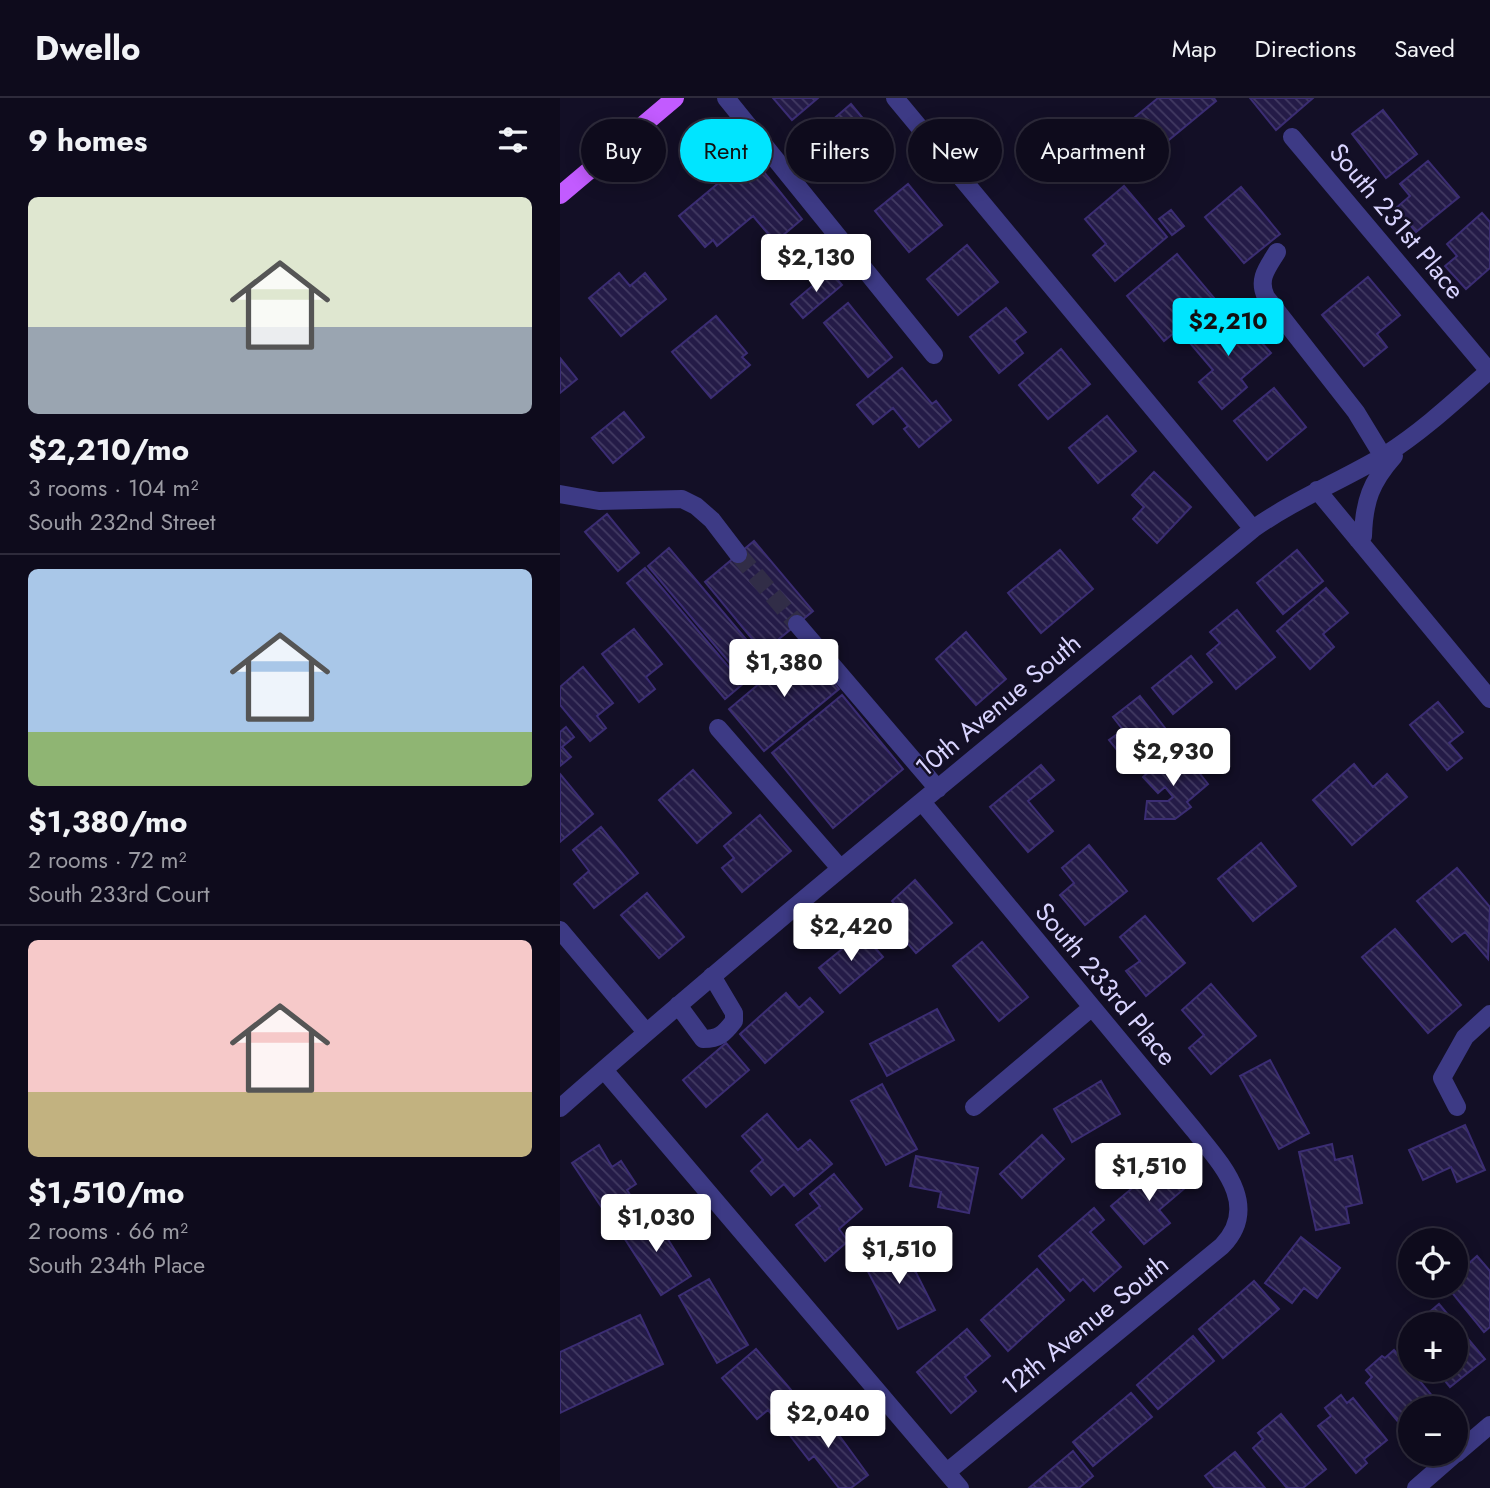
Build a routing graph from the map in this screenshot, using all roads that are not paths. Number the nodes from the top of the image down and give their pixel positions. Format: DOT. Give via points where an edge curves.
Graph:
graph roads {
  1 [pos="675,98"];
  2 [pos="726,98"];
  3 [pos="895,98"];
  4 [pos="1292,137"];
  5 [pos="560,195"];
  6 [pos="1277,251"];
  7 [pos="934,355"];
  8 [pos="1490,370"];
  9 [pos="1385,460"];
  10 [pos="1317,490"];
  11 [pos="560,494"];
  12 [pos="1253,529"];
  13 [pos="1359,540"];
  14 [pos="738,554"];
  15 [pos="797,624"];
  16 [pos="1490,699"];
  17 [pos="718,728"];
  18 [pos="937,789"];
  19 [pos="922,802"];
  20 [pos="840,868"];
  21 [pos="560,930"];
  22 [pos="712,976"];
  23 [pos="678,1005"];
  24 [pos="1091,1008"];
  25 [pos="1490,1014"];
  26 [pos="646,1032"];
  27 [pos="604,1070"];
  28 [pos="974,1107"];
  29 [pos="1457,1107"];
  30 [pos="560,1108"];
  31 [pos="1238,1206"];
  32 [pos="1490,1425"];
  33 [pos="1468,1444"];
  34 [pos="1442,1466"];
  35 [pos="947,1472"];
  36 [pos="960,1488"];
  37 [pos="1416,1488"];
  1 -- 5 [label="main road"];
  2 -- 7 [label="street"];
  3 -- 12 [label="street"];
  4 -- 8 [label="street, South 231st Place"];
  6 -- 9 [label="street" via="1263,275 1261,287 1266,297 1356,412"];
  8 -- 9 [label="street, 10th Avenue South"];
  9 -- 10 [label="street, 10th Avenue South"];
  9 -- 13 [label="street" via="1368,494"];
  10 -- 12 [label="street, 10th Avenue South"];
  10 -- 13 [label="street"];
  11 -- 14 [label="street" via="599,501 682,499 712,520"];
  12 -- 18 [label="street, 10th Avenue South"];
  13 -- 16 [label="street"];
  15 -- 18 [label="street"];
  17 -- 20 [label="street"];
  18 -- 19 [label="street, 10th Avenue South"];
  19 -- 20 [label="street, 10th Avenue South"];
  19 -- 24 [label="street, South 233rd Place"];
  20 -- 22 [label="street, 10th Avenue South"];
  21 -- 26 [label="street"];
  22 -- 23 [label="street, 10th Avenue South"];
  22 -- 23 [label="street" via="734,1021 717,1039 703,1039"];
  23 -- 26 [label="street, 10th Avenue South"];
  24 -- 28 [label="street"];
  24 -- 31 [label="street, South 233rd Place" via="1218,1161 1236,1191"];
  25 -- 29 [label="street" via="1465,1037 1441,1078"];
  26 -- 27 [label="street, 10th Avenue South"];
  27 -- 30 [label="street, 10th Avenue South"];
  27 -- 35 [label="street"];
  31 -- 35 [label="street, 12th Avenue South" via="1236,1224 1222,1246"];
  32 -- 33 [label="street"];
  34 -- 37 [label="street"];
  35 -- 36 [label="street"];
}
